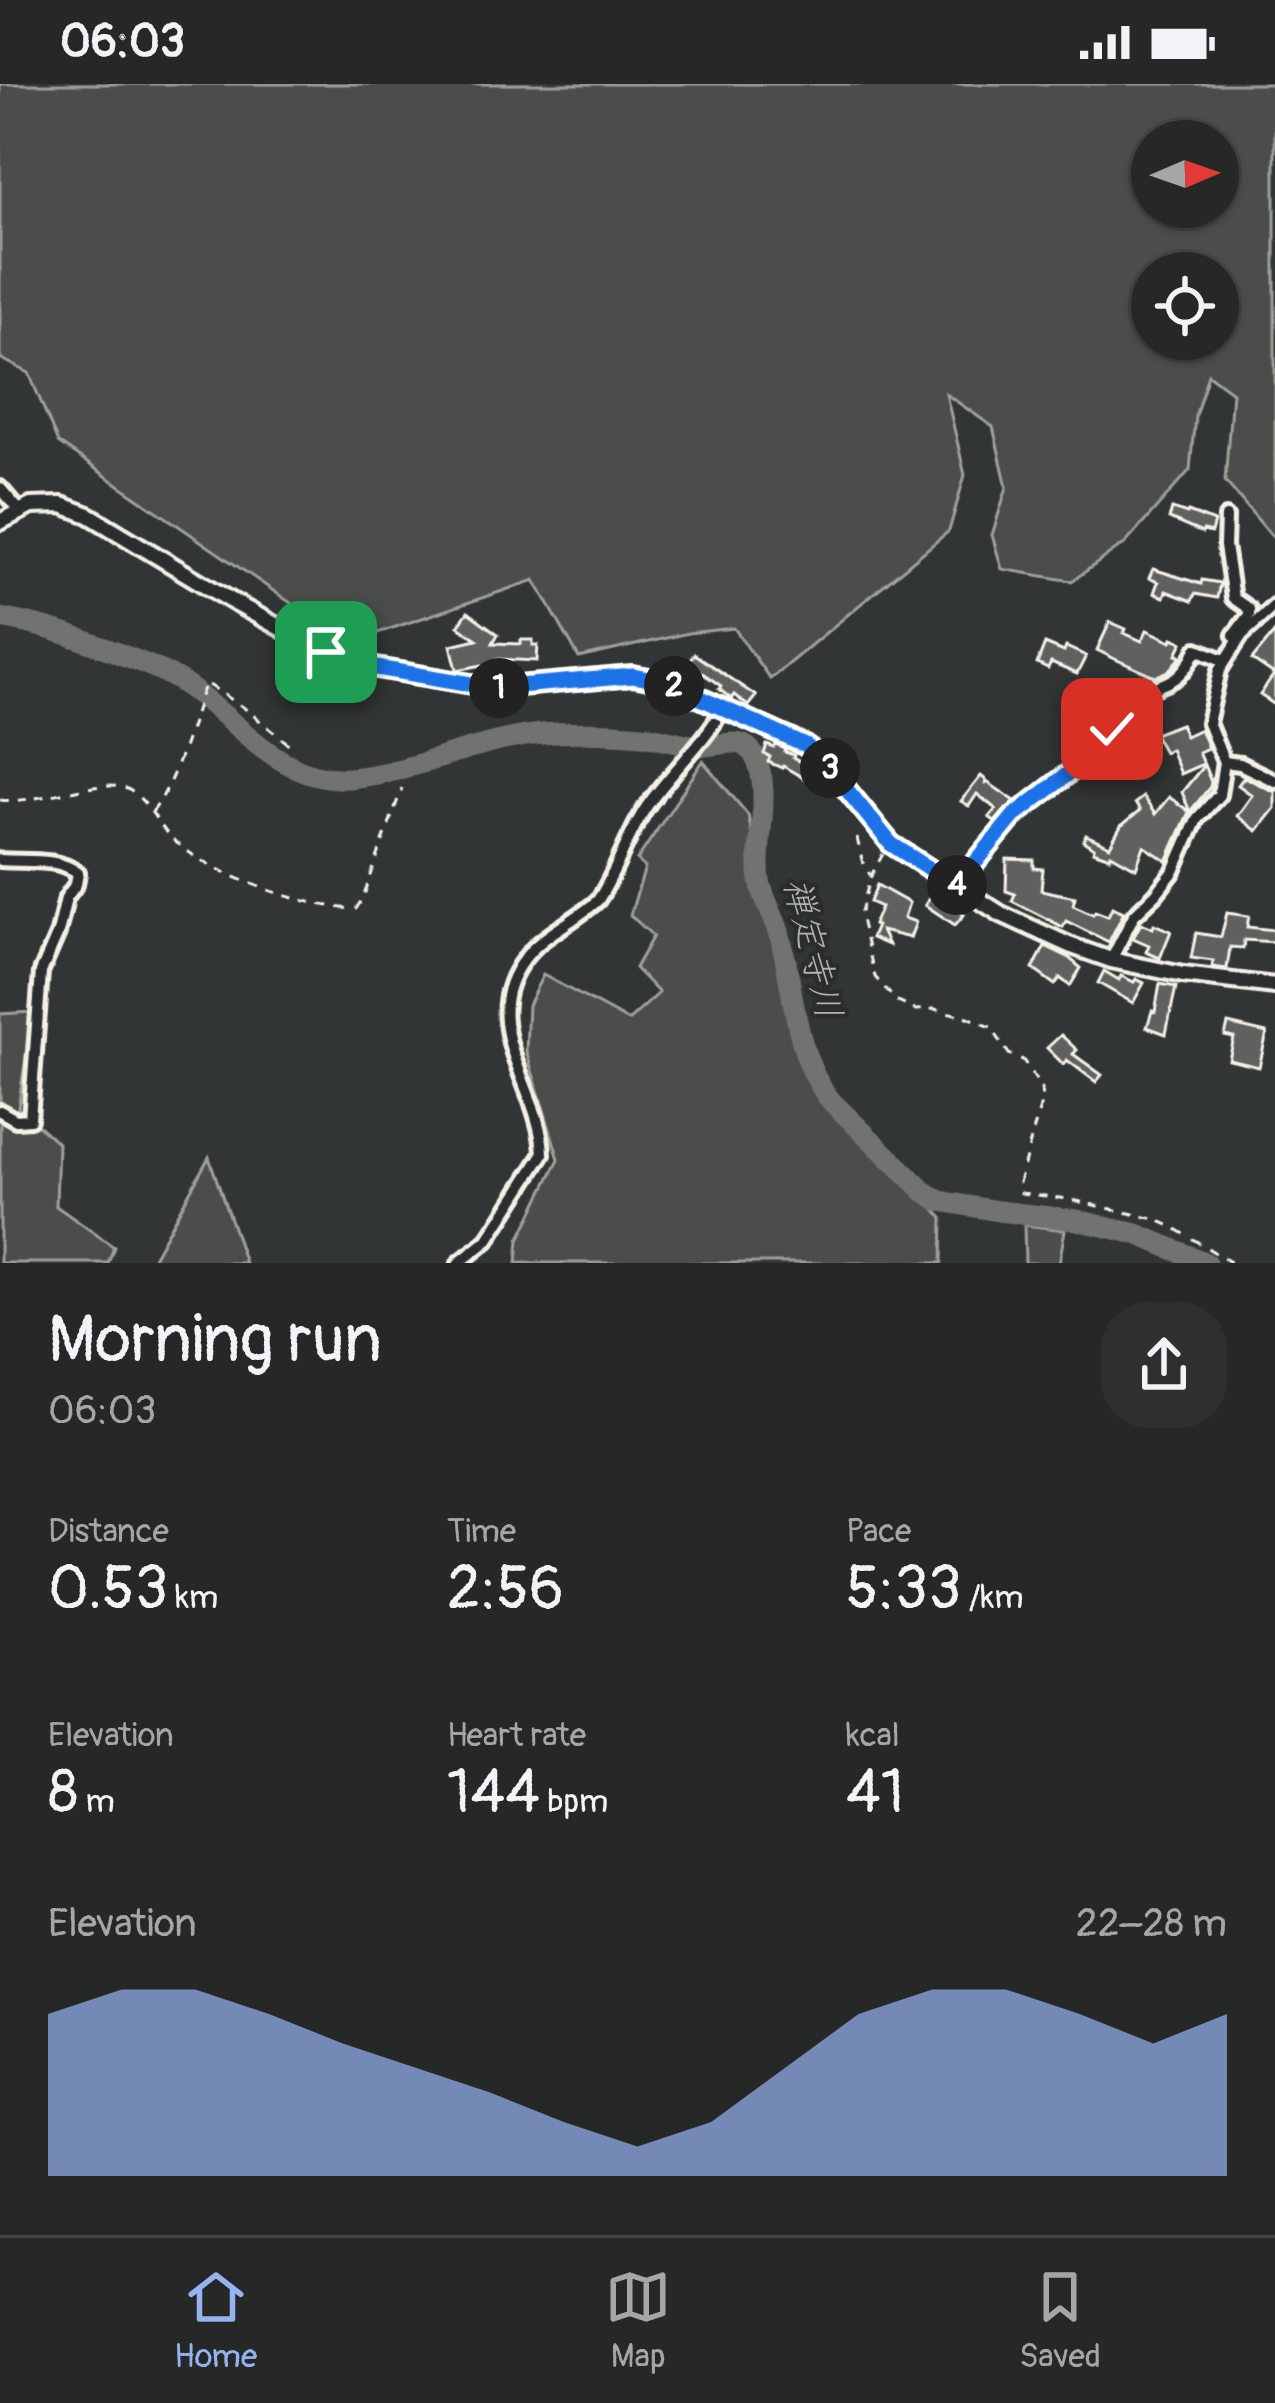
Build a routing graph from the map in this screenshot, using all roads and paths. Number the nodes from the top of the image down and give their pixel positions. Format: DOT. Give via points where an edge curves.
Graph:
graph roads {
  1 [pos="0,488"];
  2 [pos="20,511"];
  3 [pos="1226,517"];
  4 [pos="0,522"];
  5 [pos="1275,605"];
  6 [pos="1238,640"];
  7 [pos="1224,660"];
  8 [pos="724,707"];
  9 [pos="295,749"];
  10 [pos="1224,762"];
  11 [pos="1275,782"];
  12 [pos="402,788"];
  13 [pos="0,800"];
  14 [pos="151,813"];
  15 [pos="857,838"];
  16 [pos="891,844"];
  17 [pos="0,860"];
  18 [pos="871,876"];
  19 [pos="956,886"];
  20 [pos="1111,960"];
  21 [pos="1275,986"];
  22 [pos="0,1111"];
  23 [pos="459,1263"];
  24 [pos="1232,1263"];
  1 -- 2 [label="street"];
  2 -- 4 [label="main road"];
  2 -- 8 [label="main road" via="62,505 89,514 235,603 365,666 496,688 633,676"];
  3 -- 6 [label="street" via="1233,598 1249,609"];
  5 -- 6 [label="street"];
  6 -- 7 [label="street"];
  7 -- 10 [label="street" via="1208,723"];
  7 -- 19 [label="street" via="1197,649 1166,686 1128,698 1100,749 1014,816"];
  8 -- 16 [label="main road" via="806,746"];
  8 -- 23 [label="street" via="648,804 598,900 515,972 506,1001 508,1042 543,1154 487,1241"];
  9 -- 14 [label="path" via="206,683"];
  10 -- 11 [label="street"];
  10 -- 20 [label="street" via="1220,795"];
  12 -- 14 [label="path" via="356,909 211,867"];
  13 -- 14 [label="path" via="113,787 128,789"];
  15 -- 18 [label="path"];
  16 -- 18 [label="path"];
  16 -- 19 [label="main road"];
  17 -- 22 [label="street" via="55,863 77,873 41,972 31,1119"];
  18 -- 24 [label="path" via="860,915 875,977 915,1010 991,1027 1041,1088 1021,1193 1155,1220"];
  19 -- 20 [label="main road"];
  20 -- 21 [label="main road"];
}
